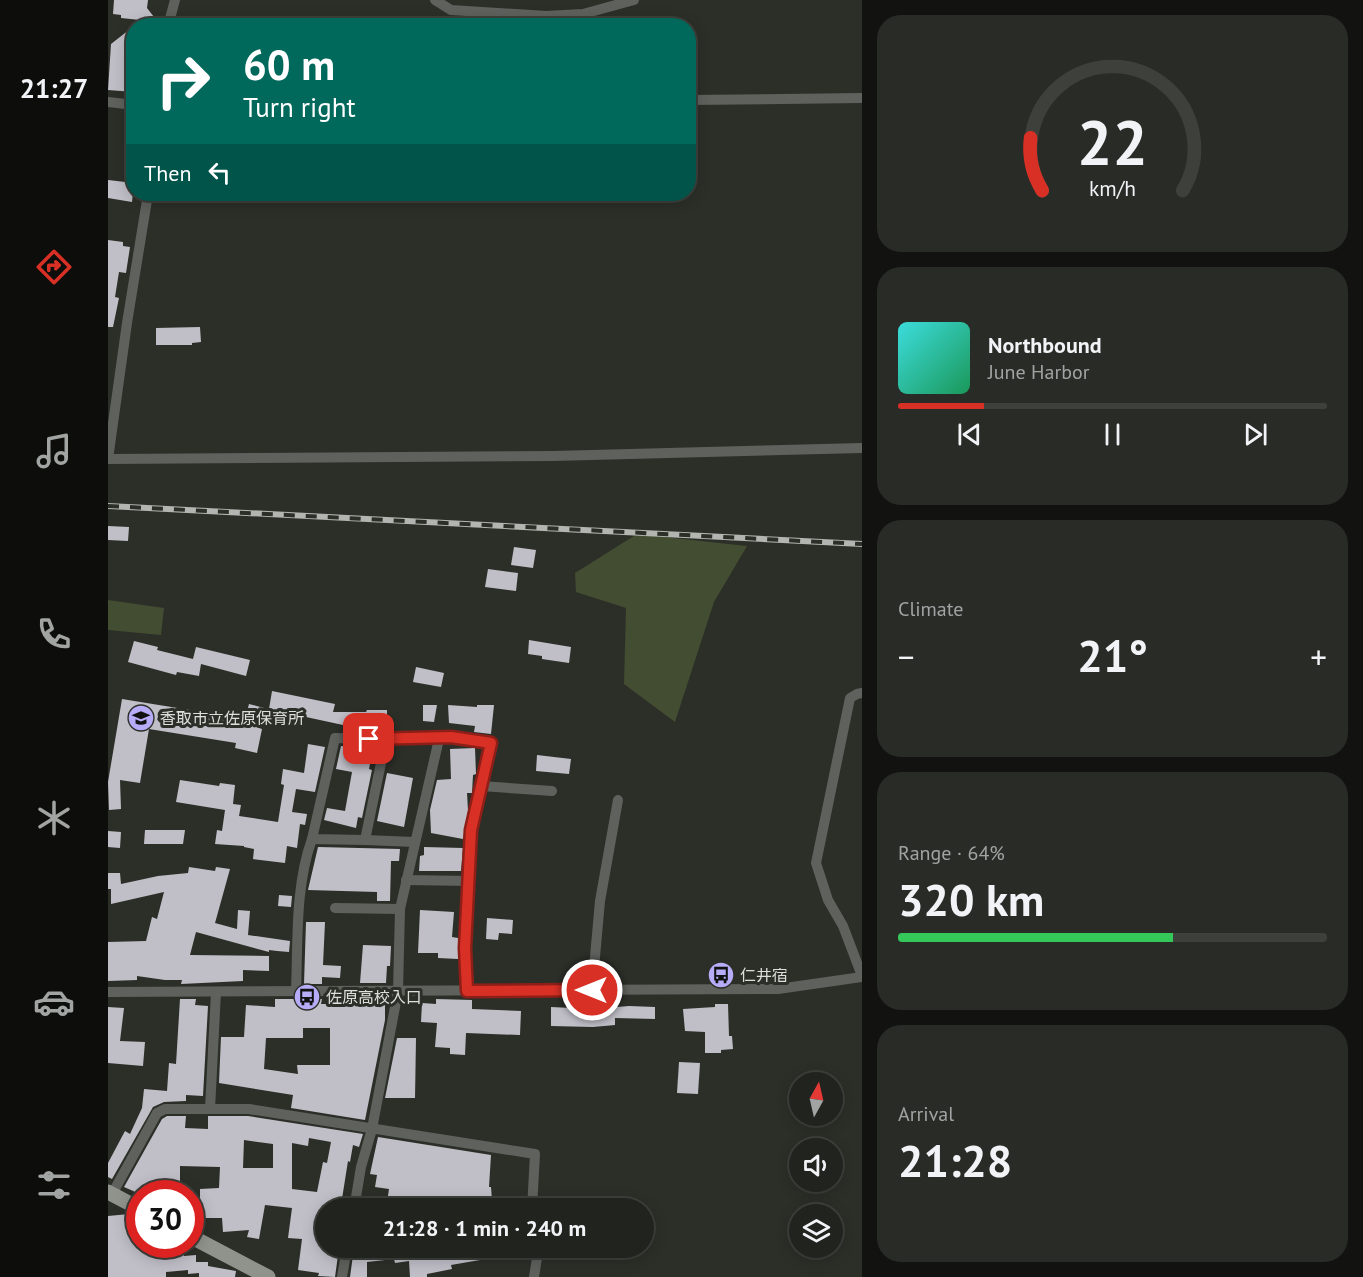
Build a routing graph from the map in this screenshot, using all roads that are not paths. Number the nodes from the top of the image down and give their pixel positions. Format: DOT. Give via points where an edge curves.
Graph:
graph roads {
  1 [pos="176,0"];
  2 [pos="435,0"];
  3 [pos="634,0"];
  4 [pos="170,18"];
  5 [pos="520,18"];
  6 [pos="561,18"];
  7 [pos="862,98"];
  8 [pos="696,100"];
  9 [pos="108,102"];
  10 [pos="126,104"];
  11 [pos="147,201"];
  12 [pos="862,448"];
  13 [pos="108,459"];
  14 [pos="862,693"];
  15 [pos="386,739"];
  16 [pos="439,739"];
  17 [pos="481,786"];
  18 [pos="552,791"];
  19 [pos="618,800"];
  20 [pos="312,839"];
  21 [pos="365,840"];
  22 [pos="415,842"];
  23 [pos="406,880"];
  24 [pos="470,881"];
  25 [pos="335,908"];
  26 [pos="399,909"];
  27 [pos="862,977"];
  28 [pos="592,990"];
  29 [pos="296,991"];
  30 [pos="398,991"];
  31 [pos="467,991"];
  32 [pos="108,992"];
  33 [pos="216,992"];
  34 [pos="210,1109"];
  35 [pos="372,1129"];
  36 [pos="110,1193"];
  37 [pos="356,1198"];
  38 [pos="533,1198"];
  39 [pos="126,1202"];
  40 [pos="204,1243"];
  41 [pos="345,1258"];
  42 [pos="537,1258"];
  43 [pos="268,1277"];
  44 [pos="342,1277"];
  45 [pos="534,1277"];
  1 -- 4 [label="street"];
  2 -- 5 [label="street" via="452,10"];
  3 -- 6 [label="street"];
  7 -- 8 [label="street"];
  9 -- 10 [label="street"];
  11 -- 13 [label="street"];
  12 -- 13 [label="street" via="553,456"];
  14 -- 27 [label="street" via="850,698 816,863"];
  15 -- 16 [label="street"];
  15 -- 20 [label="street" via="335,738"];
  15 -- 21 [label="street"];
  16 -- 17 [label="street" via="491,743"];
  16 -- 22 [label="street"];
  17 -- 18 [label="street"];
  17 -- 24 [label="street" via="471,830"];
  19 -- 28 [label="street" via="600,901"];
  20 -- 21 [label="street"];
  20 -- 29 [label="street" via="305,859 298,917"];
  21 -- 22 [label="street"];
  22 -- 23 [label="street"];
  23 -- 24 [label="street"];
  23 -- 26 [label="street"];
  24 -- 31 [label="street" via="465,948"];
  25 -- 26 [label="street"];
  26 -- 30 [label="street"];
  27 -- 28 [label="street" via="778,988"];
  28 -- 31 [label="street"];
  29 -- 30 [label="street"];
  29 -- 33 [label="street"];
  30 -- 31 [label="street"];
  30 -- 35 [label="street"];
  32 -- 33 [label="street"];
  33 -- 34 [label="street"];
  34 -- 35 [label="street" via="249,1109"];
  34 -- 36 [label="street" via="165,1109 157,1113"];
  35 -- 37 [label="street"];
  35 -- 38 [label="street" via="535,1154"];
  36 -- 39 [label="main road"];
  40 -- 43 [label="main road"];
  41 -- 44 [label="street"];
  42 -- 45 [label="street"];
}
